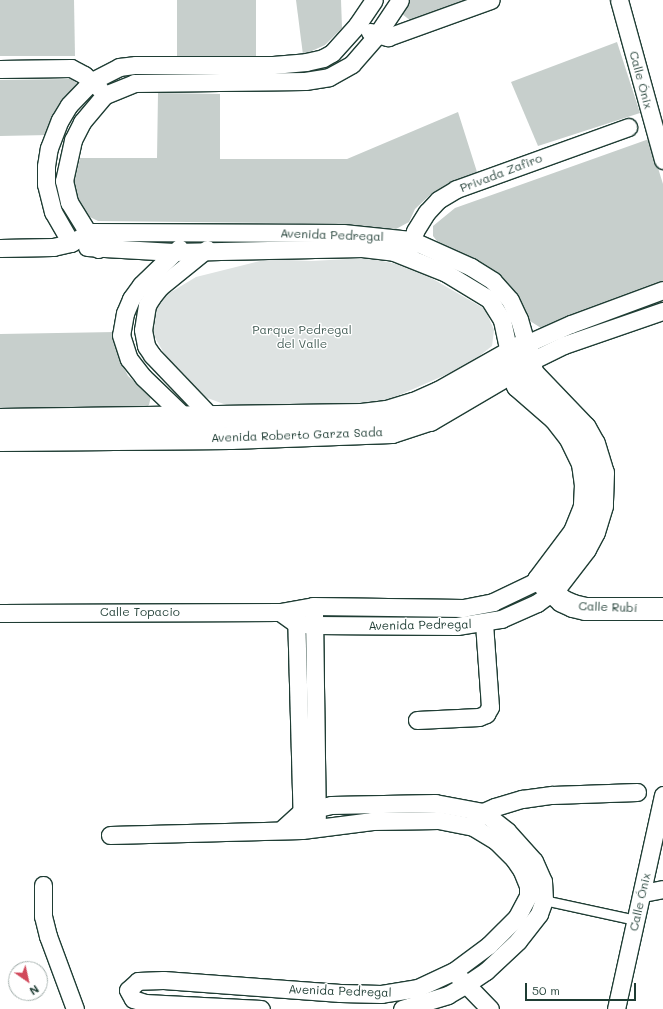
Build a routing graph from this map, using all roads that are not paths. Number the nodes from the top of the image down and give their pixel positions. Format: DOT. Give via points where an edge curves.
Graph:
graph roads {
  1 [pos="374,0"];
  2 [pos="400,0"];
  3 [pos="491,0"];
  4 [pos="620,0"];
  5 [pos="357,25"];
  6 [pos="376,36"];
  7 [pos="0,69"];
  8 [pos="92,81"];
  9 [pos="105,95"];
  10 [pos="628,127"];
  11 [pos="663,160"];
  12 [pos="89,232"];
  13 [pos="197,232"];
  14 [pos="227,232"];
  15 [pos="71,243"];
  16 [pos="0,248"];
  17 [pos="409,248"];
  18 [pos="98,249"];
  19 [pos="205,250"];
  20 [pos="174,252"];
  21 [pos="663,290"];
  22 [pos="663,311"];
  23 [pos="519,358"];
  24 [pos="185,417"];
  25 [pos="0,420"];
  26 [pos="209,428"];
  27 [pos="0,440"];
  28 [pos="545,586"];
  29 [pos="314,606"];
  30 [pos="663,609"];
  31 [pos="0,612"];
  32 [pos="290,614"];
  33 [pos="484,624"];
  34 [pos="314,625"];
  35 [pos="417,720"];
  36 [pos="638,792"];
  37 [pos="663,795"];
  38 [pos="309,810"];
  39 [pos="483,812"];
  40 [pos="473,827"];
  41 [pos="310,829"];
  42 [pos="281,830"];
  43 [pos="110,835"];
  44 [pos="43,885"];
  45 [pos="663,889"];
  46 [pos="643,893"];
  47 [pos="544,900"];
  48 [pos="636,920"];
  49 [pos="454,971"];
  50 [pos="465,985"];
  51 [pos="76,1009"];
  52 [pos="261,1009"];
  53 [pos="402,1009"];
  54 [pos="490,1009"];
  55 [pos="616,1009"];
  1 -- 5 [label="street"];
  2 -- 6 [label="street"];
  3 -- 6 [label="street" via="395,35"];
  4 -- 11 [label="street, Calle Ónix"];
  5 -- 6 [label="street"];
  5 -- 8 [label="street" via="332,53 306,62 194,67 136,65 119,67"];
  6 -- 9 [label="street" via="352,64 338,73 317,80 134,83"];
  7 -- 8 [label="street" via="71,68"];
  8 -- 9 [label="street"];
  8 -- 15 [label="street" via="69,105 60,120 49,148 46,166 46,184 53,212"];
  9 -- 12 [label="street" via="82,122 73,140 64,181 69,202"];
  10 -- 17 [label="street, Privada Zafiro" via="456,189 438,200 427,212"];
  12 -- 13 [label="street, Avenida Pedregal"];
  12 -- 15 [label="street"];
  12 -- 18 [label="street"];
  13 -- 14 [label="street, Avenida Pedregal"];
  13 -- 20 [label="street"];
  14 -- 17 [label="street, Avenida Pedregal" via="343,233"];
  14 -- 19 [label="street"];
  15 -- 16 [label="street" via="53,247"];
  15 -- 18 [label="street, Avenida Pedregal"];
  17 -- 19 [label="street, Avenida Pedregal"];
  17 -- 23 [label="street, Avenida Pedregal" via="471,267 493,281 510,300 519,319"];
  18 -- 20 [label="street, Avenida Pedregal"];
  19 -- 20 [label="street, Avenida Pedregal"];
  19 -- 26 [label="street" via="160,287 152,297 147,306 143,330 145,342 152,355"];
  20 -- 24 [label="street" via="141,285 131,299 125,312 122,335 129,359 143,377"];
  21 -- 23 [label="street, Avenida Roberto Garza Sada" via="571,324"];
  22 -- 23 [label="street, Avenida Roberto Garza Sada"];
  23 -- 26 [label="street, Avenida Roberto Garza Sada" via="414,404 387,412"];
  23 -- 26 [label="street, Avenida Roberto Garza Sada" via="430,420 392,432 231,438"];
  23 -- 28 [label="street, Avenida Pedregal" via="536,379 578,418 594,444 603,473 602,506 594,532 585,549"];
  24 -- 25 [label="street, Avenida Roberto Garza Sada"];
  24 -- 26 [label="street, Avenida Roberto Garza Sada"];
  26 -- 27 [label="street, Avenida Roberto Garza Sada"];
  28 -- 29 [label="street, Avenida Pedregal" via="463,608"];
  28 -- 30 [label="street, Calle Rubí" via="573,606 586,609"];
  28 -- 33 [label="street, Avenida Pedregal" via="520,612"];
  29 -- 32 [label="street, Avenida Pedregal"];
  29 -- 34 [label="street"];
  31 -- 32 [label="street, Calle Topacio"];
  32 -- 34 [label="street, Avenida Pedregal"];
  32 -- 38 [label="street"];
  33 -- 34 [label="street, Avenida Pedregal" via="396,628"];
  33 -- 35 [label="street" via="490,707 486,714 480,717"];
  34 -- 38 [label="street"];
  36 -- 39 [label="street" via="552,795 508,803"];
  37 -- 46 [label="street, Calle Ónix"];
  38 -- 39 [label="street, Avenida Pedregal" via="369,802 435,803"];
  38 -- 41 [label="street"];
  38 -- 42 [label="street"];
  39 -- 40 [label="street"];
  39 -- 47 [label="street, Avenida Pedregal" via="507,831 534,861 543,880"];
  40 -- 41 [label="street, Avenida Pedregal" via="456,822 403,820"];
  40 -- 49 [label="street, Avenida Pedregal" via="495,840 514,859 525,879 528,896 517,917"];
  41 -- 42 [label="street, Avenida Pedregal"];
  42 -- 43 [label="street, Avenida Pedregal"];
  44 -- 51 [label="street" via="43,916 48,936"];
  45 -- 46 [label="street"];
  46 -- 48 [label="street, Calle Ónix"];
  47 -- 48 [label="lane"];
  47 -- 50 [label="street, Avenida Pedregal" via="539,914 518,941 486,972"];
  48 -- 55 [label="street, Calle Ónix"];
  49 -- 50 [label="street"];
  49 -- 52 [label="street, Avenida Pedregal" via="418,988 381,994 163,980 138,981 128,990 133,999 145,1003"];
  50 -- 53 [label="street, Avenida Pedregal" via="448,995"];
  50 -- 54 [label="street"];
}
